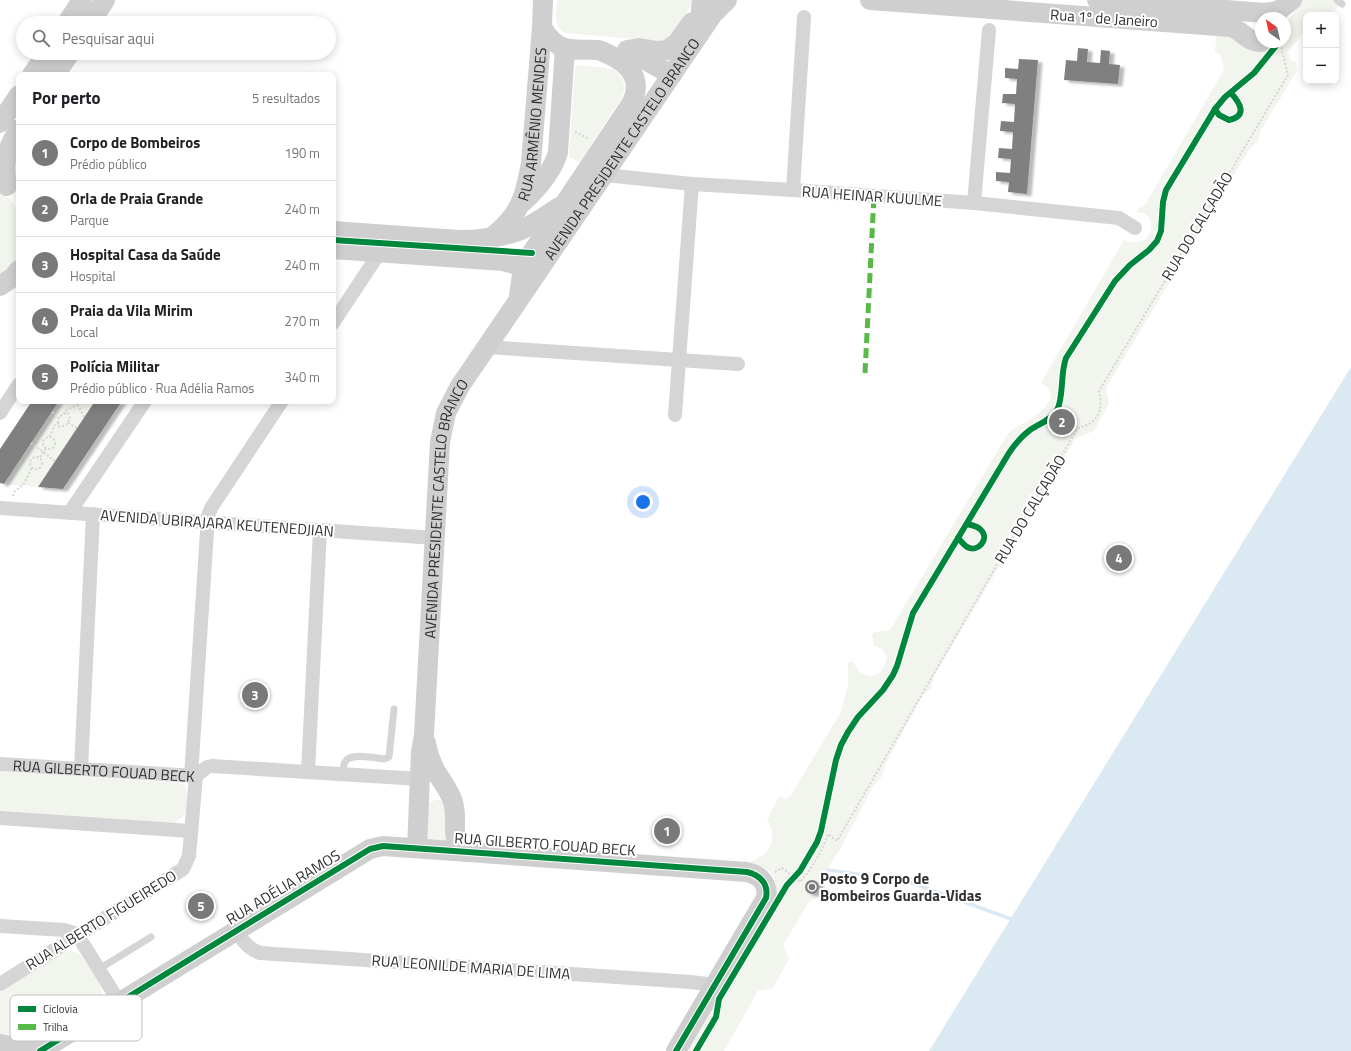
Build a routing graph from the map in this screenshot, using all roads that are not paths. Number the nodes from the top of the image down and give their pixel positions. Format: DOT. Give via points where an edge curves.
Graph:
graph roads {
  1 [pos="82,0"];
  2 [pos="105,0"];
  3 [pos="543,0"];
  4 [pos="727,0"];
  5 [pos="870,0"];
  6 [pos="1097,0"];
  7 [pos="1292,0"];
  8 [pos="1297,0"];
  9 [pos="702,4"];
  10 [pos="1275,12"];
  11 [pos="1289,12"];
  12 [pos="1255,15"];
  13 [pos="72,16"];
  14 [pos="95,16"];
  15 [pos="1189,16"];
  16 [pos="804,17"];
  17 [pos="542,27"];
  18 [pos="989,30"];
  19 [pos="700,32"];
  20 [pos="1255,42"];
  21 [pos="565,48"];
  22 [pos="599,50"];
  23 [pos="627,50"];
  24 [pos="42,60"];
  25 [pos="65,60"];
  26 [pos="34,72"];
  27 [pos="57,72"];
  28 [pos="672,76"];
  29 [pos="16,101"];
  30 [pos="6,122"];
  31 [pos="605,175"];
  32 [pos="692,184"];
  33 [pos="793,190"];
  34 [pos="12,191"];
  35 [pos="565,203"];
  36 [pos="974,203"];
  37 [pos="519,206"];
  38 [pos="1135,228"];
  39 [pos="336,231"];
  40 [pos="486,238"];
  41 [pos="336,249"];
  42 [pos="380,252"];
  43 [pos="531,268"];
  44 [pos="16,274"];
  45 [pos="0,286"];
  46 [pos="336,319"];
  47 [pos="487,347"];
  48 [pos="679,360"];
  49 [pos="738,364"];
  50 [pos="16,389"];
  51 [pos="143,404"];
  52 [pos="280,404"];
  53 [pos="0,413"];
  54 [pos="675,415"];
  55 [pos="6,508"];
  56 [pos="70,512"];
  57 [pos="93,514"];
  58 [pos="207,522"];
  59 [pos="320,530"];
  60 [pos="435,538"];
  61 [pos="394,709"];
  62 [pos="424,735"];
  63 [pos="0,764"];
  64 [pos="81,769"];
  65 [pos="308,772"];
  66 [pos="343,774"];
  67 [pos="194,776"];
  68 [pos="420,779"];
  69 [pos="449,798"];
  70 [pos="418,804"];
  71 [pos="0,818"];
  72 [pos="191,831"];
  73 [pos="449,843"];
  74 [pos="377,847"];
  75 [pos="417,848"];
  76 [pos="0,926"];
  77 [pos="235,931"];
  78 [pos="77,934"];
  79 [pos="151,937"];
  80 [pos="99,969"];
  81 [pos="0,984"];
  82 [pos="715,985"];
  83 [pos="115,995"];
  84 [pos="130,995"];
  85 [pos="56,1041"];
  86 [pos="0,1044"];
  87 [pos="34,1051"];
  88 [pos="40,1051"];
  89 [pos="676,1051"];
  1 -- 13 [label="street"];
  2 -- 14 [label="street"];
  3 -- 17 [label="street, RUA ARMÊNIO MENDES"];
  4 -- 19 [label="street, AVENIDA PRESIDENTE CASTELO BRANCO"];
  5 -- 15 [label="street, Rua 1º de Janeiro"];
  6 -- 15 [label="street, Rua 1º de Janeiro"];
  7 -- 10 [label="street"];
  8 -- 11 [label="street"];
  9 -- 19 [label="street"];
  9 -- 23 [label="street" via="672,47 662,51 639,48"];
  12 -- 15 [label="street, Rua 1º de Janeiro"];
  15 -- 20 [label="street, Rua 1º de Janeiro" via="1239,30"];
  16 -- 33 [label="street"];
  17 -- 21 [label="street" via="550,39"];
  17 -- 37 [label="street, RUA ARMÊNIO MENDES" via="531,163"];
  18 -- 36 [label="street"];
  19 -- 28 [label="street, AVENIDA PRESIDENTE CASTELO BRANCO"];
  21 -- 22 [label="street"];
  21 -- 37 [label="street" via="558,152 535,191"];
  22 -- 23 [label="street"];
  22 -- 35 [label="street, AVENIDA PRESIDENTE CASTELO BRANCO" via="630,68 634,75 635,96"];
  23 -- 28 [label="street"];
  24 -- 26 [label="street"];
  25 -- 27 [label="street"];
  28 -- 31 [label="street, AVENIDA PRESIDENTE CASTELO BRANCO"];
  29 -- 30 [label="street"];
  30 -- 34 [label="street" via="10,144 5,170"];
  31 -- 32 [label="street, RUA HEINAR KUULME"];
  31 -- 43 [label="street, AVENIDA PRESIDENTE CASTELO BRANCO"];
  32 -- 33 [label="street, RUA HEINAR KUULME"];
  32 -- 48 [label="street"];
  33 -- 36 [label="street, RUA HEINAR KUULME"];
  35 -- 40 [label="street" via="522,229"];
  35 -- 43 [label="street, AVENIDA PRESIDENTE CASTELO BRANCO"];
  36 -- 38 [label="street, RUA HEINAR KUULME" via="1119,218"];
  37 -- 40 [label="street, RUA ARMÊNIO MENDES" via="501,229"];
  39 -- 40 [label="street" via="459,240"];
  41 -- 42 [label="street"];
  42 -- 43 [label="street" via="503,261"];
  42 -- 46 [label="street"];
  43 -- 47 [label="street, AVENIDA PRESIDENTE CASTELO BRANCO" via="519,300"];
  44 -- 45 [label="street"];
  47 -- 48 [label="street"];
  47 -- 60 [label="street, AVENIDA PRESIDENTE CASTELO BRANCO" via="460,386 446,413 440,442"];
  48 -- 49 [label="street"];
  48 -- 54 [label="street"];
  50 -- 53 [label="street"];
  51 -- 56 [label="street"];
  52 -- 58 [label="street, RUA ALBERTO FIGUEIREDO" via="211,508"];
  55 -- 56 [label="street, AVENIDA UBIRAJARA KEUTENEDJIAN"];
  56 -- 57 [label="street, AVENIDA UBIRAJARA KEUTENEDJIAN"];
  57 -- 58 [label="street, AVENIDA UBIRAJARA KEUTENEDJIAN"];
  57 -- 64 [label="street"];
  58 -- 59 [label="street, AVENIDA UBIRAJARA KEUTENEDJIAN"];
  58 -- 67 [label="street, RUA ALBERTO FIGUEIREDO"];
  59 -- 60 [label="street, AVENIDA UBIRAJARA KEUTENEDJIAN"];
  59 -- 65 [label="street"];
  60 -- 62 [label="street, AVENIDA PRESIDENTE CASTELO BRANCO"];
  61 -- 66 [label="lane" via="389,757 384,759 353,756 344,763"];
  62 -- 68 [label="street, AVENIDA PRESIDENTE CASTELO BRANCO"];
  62 -- 69 [label="street, AVENIDA PRESIDENTE CASTELO BRANCO" via="428,752 446,786"];
  63 -- 64 [label="street, RUA GILBERTO FOUAD BECK"];
  64 -- 67 [label="street, RUA GILBERTO FOUAD BECK"];
  65 -- 66 [label="street, RUA GILBERTO FOUAD BECK"];
  65 -- 67 [label="street, RUA GILBERTO FOUAD BECK" via="212,766"];
  66 -- 68 [label="street, RUA GILBERTO FOUAD BECK"];
  67 -- 72 [label="street, RUA ALBERTO FIGUEIREDO"];
  68 -- 69 [label="street" via="436,786"];
  68 -- 70 [label="street, AVENIDA PRESIDENTE CASTELO BRANCO"];
  69 -- 70 [label="street" via="433,794"];
  69 -- 73 [label="street, AVENIDA PRESIDENTE CASTELO BRANCO" via="455,809"];
  70 -- 75 [label="street, AVENIDA PRESIDENTE CASTELO BRANCO"];
  71 -- 72 [label="street"];
  72 -- 78 [label="street, RUA ALBERTO FIGUEIREDO" via="189,856 183,868"];
  73 -- 75 [label="street, RUA GILBERTO FOUAD BECK"];
  73 -- 82 [label="street, RUA GILBERTO FOUAD BECK" via="459,845 465,852 754,874 764,889"];
  74 -- 75 [label="street, RUA GILBERTO FOUAD BECK"];
  74 -- 77 [label="street, RUA ADÉLIA RAMOS"];
  76 -- 78 [label="street" via="64,930"];
  77 -- 82 [label="street, RUA LEONILDE MARIA DE LIMA" via="253,951 260,953"];
  77 -- 84 [label="street, RUA ADÉLIA RAMOS"];
  78 -- 80 [label="street"];
  78 -- 81 [label="street, RUA ALBERTO FIGUEIREDO"];
  79 -- 80 [label="lane"];
  80 -- 83 [label="street"];
  82 -- 89 [label="street"];
  85 -- 88 [label="street, RUA ADÉLIA RAMOS"];
  86 -- 87 [label="street"];
}
